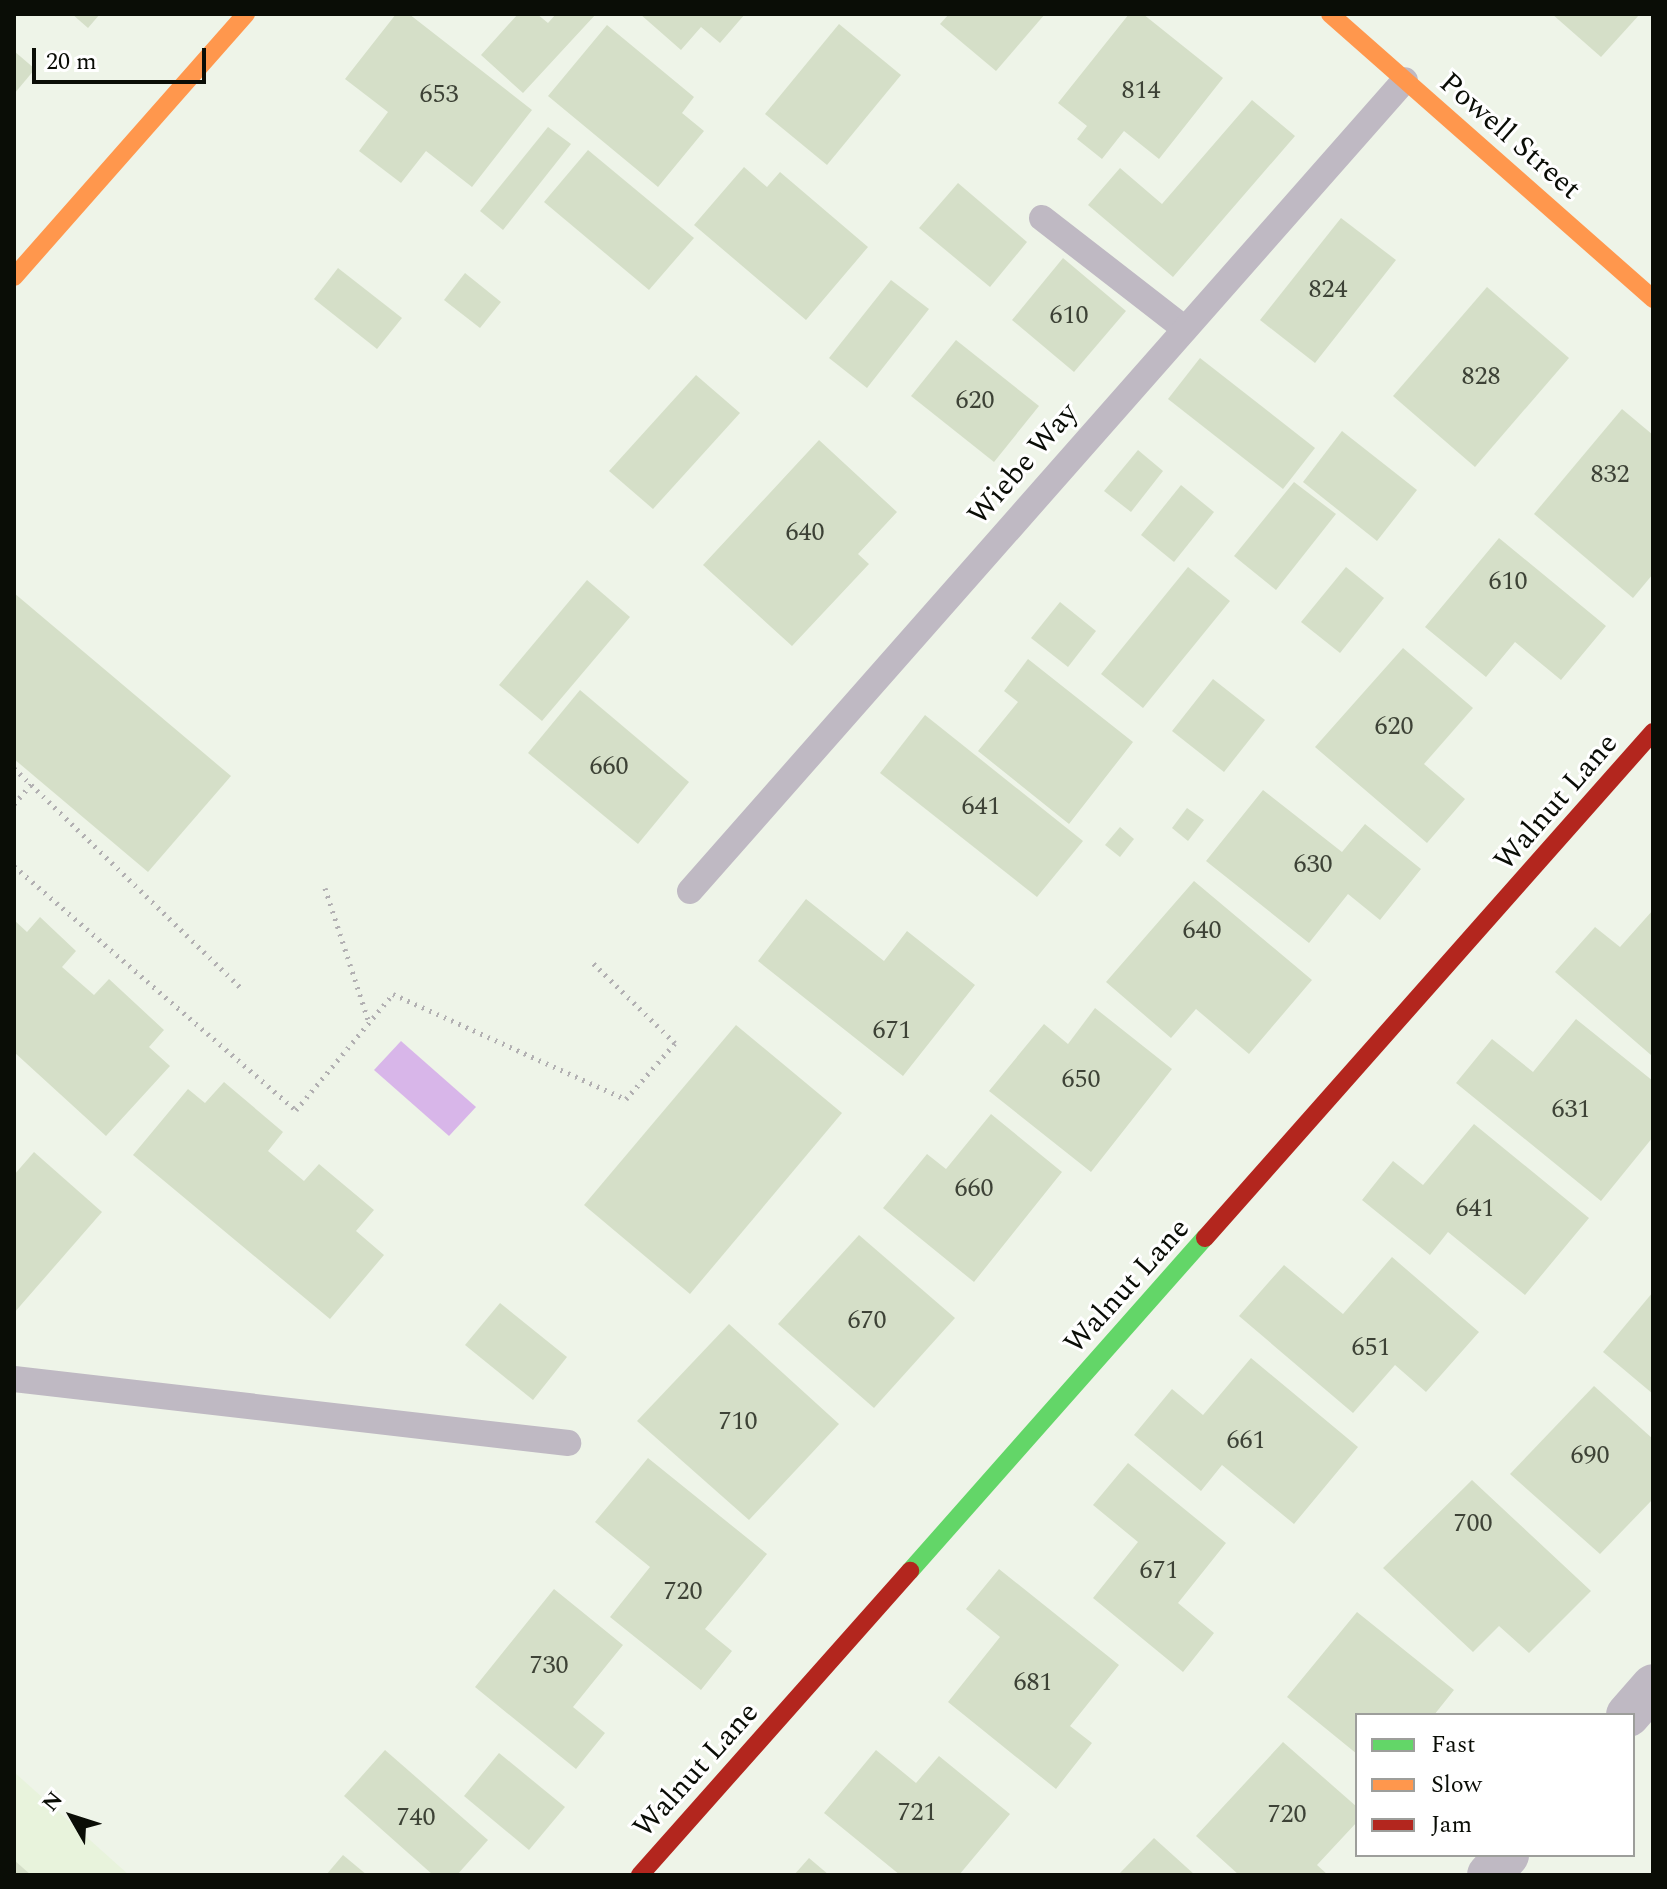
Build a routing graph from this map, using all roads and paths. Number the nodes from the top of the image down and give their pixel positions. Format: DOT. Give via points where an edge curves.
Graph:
graph roads {
  1 [pos="246,14"];
  2 [pos="1330,14"];
  3 [pos="1405,80"];
  4 [pos="1042,218"];
  5 [pos="14,277"];
  6 [pos="1653,299"];
  7 [pos="1185,329"];
  8 [pos="1653,732"];
  9 [pos="14,768"];
  10 [pos="32,783"];
  11 [pos="14,804"];
  12 [pos="14,866"];
  13 [pos="325,888"];
  14 [pos="690,891"];
  15 [pos="590,960"];
  16 [pos="241,988"];
  17 [pos="369,1023"];
  18 [pos="14,1379"];
  19 [pos="568,1443"];
  20 [pos="1653,1686"];
  21 [pos="1630,1713"];
  22 [pos="1505,1857"];
  23 [pos="640,1875"];
  24 [pos="1489,1875"];
  1 -- 5 [label="street"];
  2 -- 3 [label="street, Powell Street"];
  3 -- 6 [label="street, Powell Street"];
  3 -- 7 [label="lane, Wiebe Way"];
  4 -- 7 [label="lane"];
  7 -- 14 [label="lane, Wiebe Way"];
  8 -- 23 [label="street, Walnut Lane"];
  9 -- 10 [label="path"];
  10 -- 11 [label="path"];
  10 -- 16 [label="path"];
  12 -- 17 [label="path" via="296,1110"];
  13 -- 17 [label="path"];
  15 -- 17 [label="path" via="675,1043 626,1099 393,994"];
  18 -- 19 [label="lane"];
  20 -- 21 [label="street"];
  22 -- 24 [label="street"];
}
